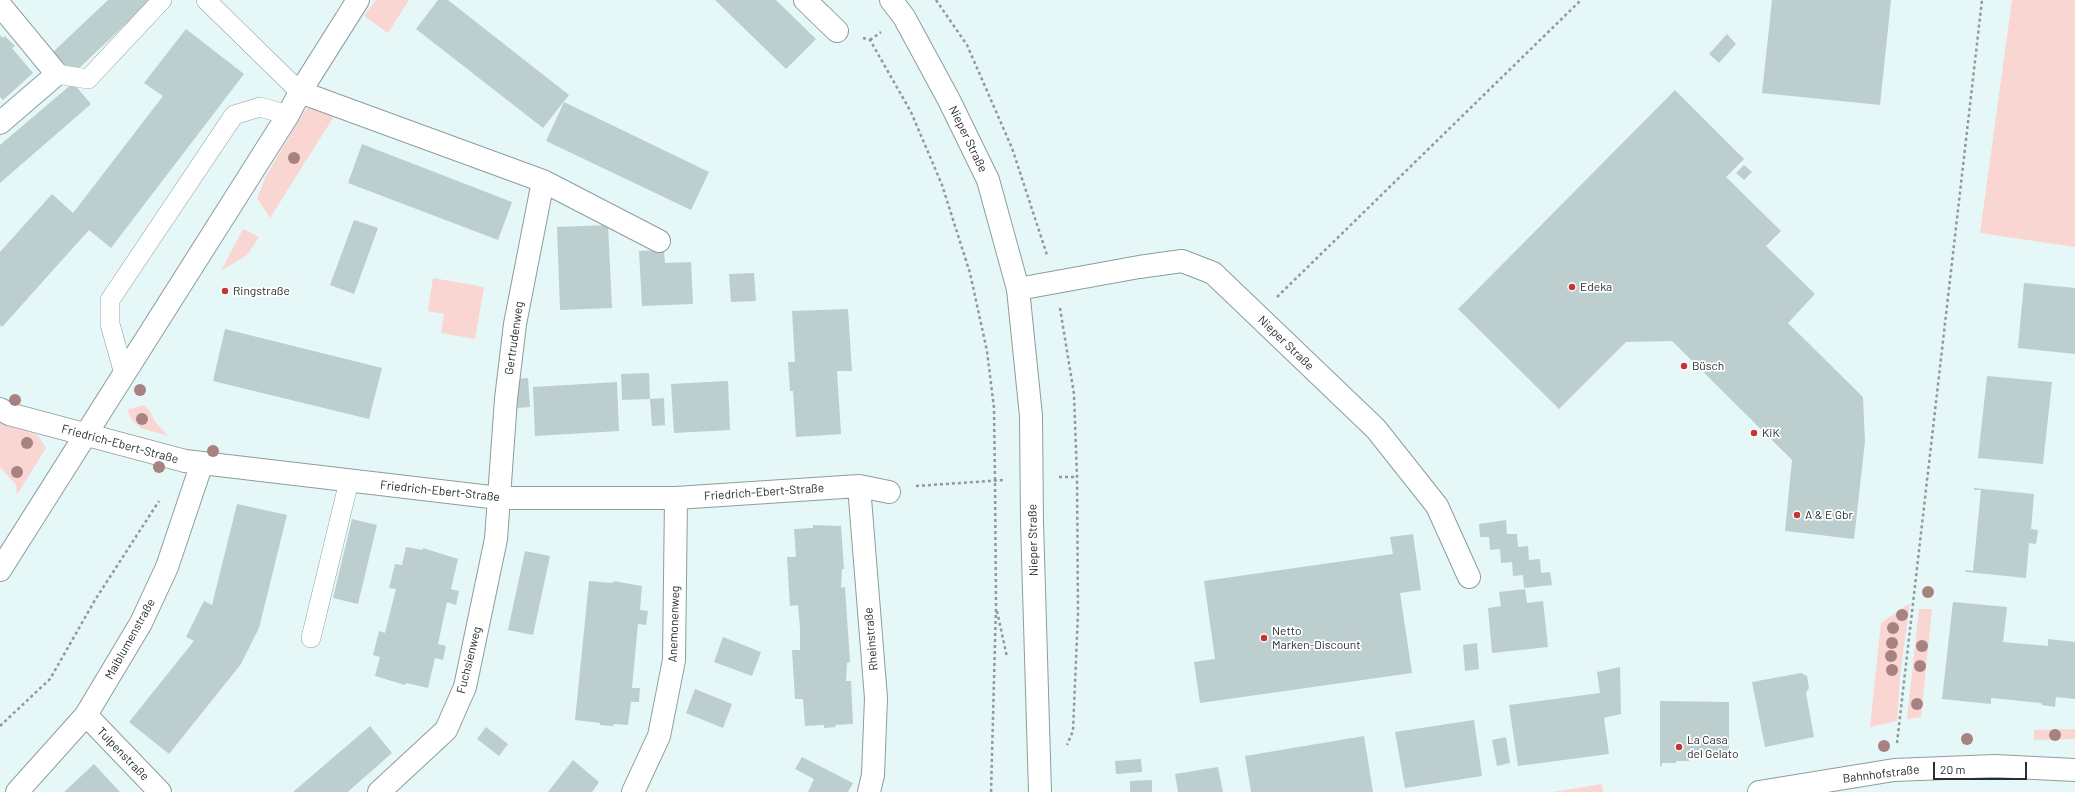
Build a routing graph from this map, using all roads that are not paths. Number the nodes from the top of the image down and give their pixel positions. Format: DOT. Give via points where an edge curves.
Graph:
graph roads {
  1 [pos="162,0"];
  2 [pos="206,0"];
  3 [pos="358,0"];
  4 [pos="805,0"];
  5 [pos="891,0"];
  6 [pos="0,5"];
  7 [pos="837,31"];
  8 [pos="57,74"];
  9 [pos="300,92"];
  10 [pos="288,115"];
  11 [pos="0,124"];
  12 [pos="543,181"];
  13 [pos="660,241"];
  14 [pos="1018,290"];
  15 [pos="124,374"];
  16 [pos="0,409"];
  17 [pos="86,435"];
  18 [pos="202,463"];
  19 [pos="349,481"];
  20 [pos="859,486"];
  21 [pos="889,492"];
  22 [pos="499,498"];
  23 [pos="676,498"];
  24 [pos="0,570"];
  25 [pos="1469,577"];
  26 [pos="311,638"];
  27 [pos="86,715"];
  28 [pos="2075,770"];
  29 [pos="17,792"];
  30 [pos="160,792"];
  31 [pos="379,792"];
  32 [pos="633,792"];
  33 [pos="869,792"];
  34 [pos="1040,792"];
  35 [pos="1759,792"];
  1 -- 8 [label="lane" via="88,78"];
  2 -- 9 [label="lane"];
  3 -- 9 [label="street"];
  4 -- 7 [label="street"];
  5 -- 14 [label="street, Nieper Straße" via="904,17 949,100 988,180"];
  6 -- 8 [label="street"];
  8 -- 11 [label="street"];
  9 -- 10 [label="street"];
  9 -- 12 [label="street"];
  10 -- 15 [label="street"];
  10 -- 15 [label="lane" via="260,106 234,115 110,300 110,324"];
  12 -- 13 [label="street"];
  12 -- 22 [label="street, Gertrudenweg" via="515,324 506,399"];
  14 -- 25 [label="street, Nieper Straße" via="1182,261 1213,273 1376,429 1437,506"];
  14 -- 34 [label="street, Nieper Straße" via="1031,416"];
  15 -- 17 [label="street"];
  16 -- 17 [label="street, Friedrich-Ebert-Straße" via="9,414"];
  17 -- 18 [label="street, Friedrich-Ebert-Straße" via="185,461"];
  17 -- 24 [label="street"];
  18 -- 19 [label="street, Friedrich-Ebert-Straße"];
  18 -- 27 [label="street, Maiblumenstraße" via="161,581 141,623"];
  19 -- 22 [label="street, Friedrich-Ebert-Straße"];
  19 -- 26 [label="lane"];
  20 -- 21 [label="street, Friedrich-Ebert-Straße"];
  20 -- 23 [label="street, Friedrich-Ebert-Straße"];
  20 -- 33 [label="street, Rheinstraße" via="876,698 873,775"];
  22 -- 23 [label="street, Friedrich-Ebert-Straße"];
  22 -- 31 [label="street, Fuchsienweg" via="496,539 465,687 446,730"];
  23 -- 32 [label="street, Anemonenweg" via="674,660 659,736"];
  27 -- 29 [label="street, Maiblumenstraße"];
  27 -- 30 [label="street, Tulpenstraße"];
  28 -- 35 [label="street, Bahnhofstraße" via="1995,766 1894,770"];
}
